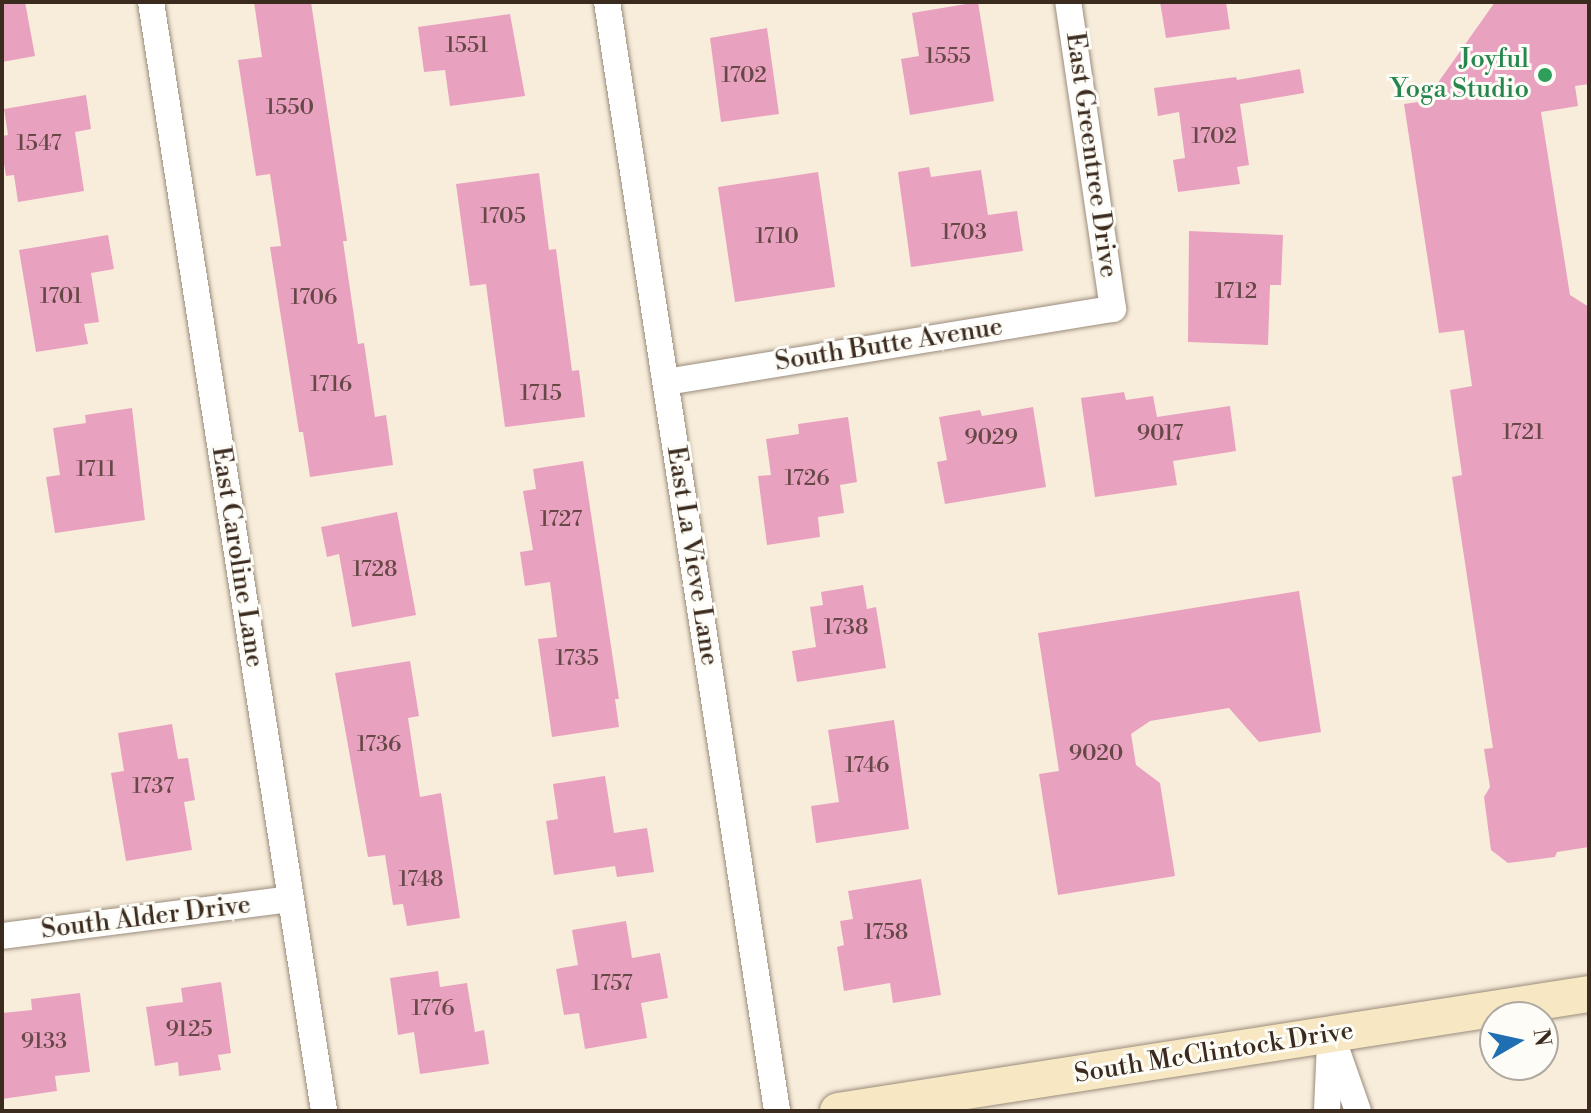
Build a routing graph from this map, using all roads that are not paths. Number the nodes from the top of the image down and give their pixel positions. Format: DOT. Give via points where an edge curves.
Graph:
graph roads {
  1 [pos="151,2"];
  2 [pos="607,2"];
  3 [pos="1068,2"];
  4 [pos="1113,309"];
  5 [pos="666,382"];
  6 [pos="291,899"];
  7 [pos="2,936"];
  8 [pos="1589,994"];
  9 [pos="1331,1034"];
  10 [pos="324,1111"];
  11 [pos="777,1111"];
  12 [pos="838,1111"];
  13 [pos="1327,1111"];
  14 [pos="1358,1111"];
  1 -- 6 [label="street, East Caroline Lane"];
  2 -- 5 [label="street, East La Vieve Lane"];
  3 -- 4 [label="street, East Greentree Drive"];
  4 -- 5 [label="street, South Butte Avenue"];
  5 -- 11 [label="street, East La Vieve Lane"];
  6 -- 7 [label="street, South Alder Drive"];
  6 -- 10 [label="street, East Caroline Lane"];
  8 -- 9 [label="main road, South McClintock Drive"];
  9 -- 12 [label="main road, South McClintock Drive"];
  9 -- 13 [label="street"];
  9 -- 14 [label="street"];
}
